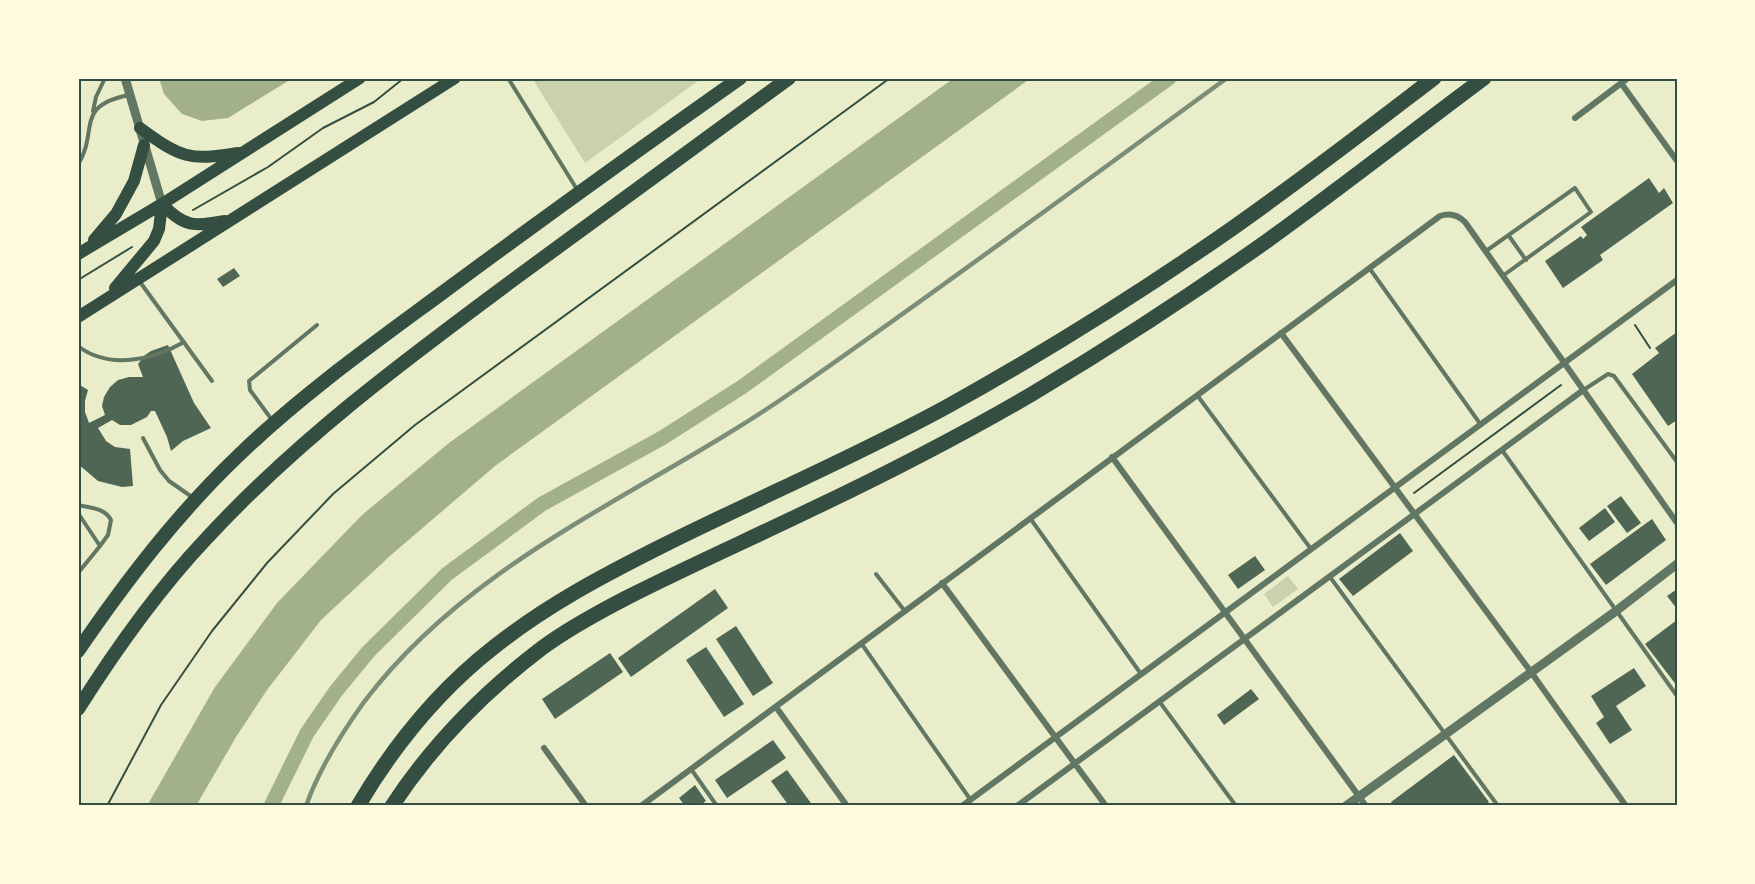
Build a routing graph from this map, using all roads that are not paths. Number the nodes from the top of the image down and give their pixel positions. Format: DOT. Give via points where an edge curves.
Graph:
graph roads {
  1 [pos="105,78"];
  2 [pos="125,78"];
  3 [pos="360,78"];
  4 [pos="455,78"];
  5 [pos="508,78"];
  6 [pos="740,78"];
  7 [pos="789,78"];
  8 [pos="1434,78"];
  9 [pos="1484,78"];
  10 [pos="1628,78"];
  11 [pos="1621,83"];
  12 [pos="130,95"];
  13 [pos="93,112"];
  14 [pos="1575,118"];
  15 [pos="140,128"];
  16 [pos="144,145"];
  17 [pos="242,152"];
  18 [pos="1677,160"];
  19 [pos="78,165"];
  20 [pos="578,192"];
  21 [pos="162,204"];
  22 [pos="232,220"];
  23 [pos="1509,236"];
  24 [pos="1486,251"];
  25 [pos="82,252"];
  26 [pos="1526,260"];
  27 [pos="1369,268"];
  28 [pos="1504,275"];
  29 [pos="138,278"];
  30 [pos="1677,280"];
  31 [pos="104,300"];
  32 [pos="78,317"];
  33 [pos="317,325"];
  34 [pos="1281,333"];
  35 [pos="184,342"];
  36 [pos="78,346"];
  37 [pos="1563,363"];
  38 [pos="212,381"];
  39 [pos="1582,391"];
  40 [pos="1196,395"];
  41 [pos="274,423"];
  42 [pos="1481,425"];
  43 [pos="143,438"];
  44 [pos="1501,449"];
  45 [pos="1112,457"];
  46 [pos="1677,462"];
  47 [pos="1395,487"];
  48 [pos="195,499"];
  49 [pos="78,505"];
  50 [pos="78,513"];
  51 [pos="1414,514"];
  52 [pos="1029,518"];
  53 [pos="1677,523"];
  54 [pos="100,546"];
  55 [pos="1311,549"];
  56 [pos="1677,564"];
  57 [pos="78,573"];
  58 [pos="876,574"];
  59 [pos="1330,576"];
  60 [pos="942,582"];
  61 [pos="904,610"];
  62 [pos="1616,611"];
  63 [pos="1225,612"];
  64 [pos="1244,639"];
  65 [pos="861,642"];
  66 [pos="78,651"];
  67 [pos="1531,672"];
  68 [pos="1141,674"];
  69 [pos="1677,696"];
  70 [pos="1159,701"];
  71 [pos="776,706"];
  72 [pos="78,709"];
  73 [pos="1446,733"];
  74 [pos="1056,736"];
  75 [pos="544,748"];
  76 [pos="1075,762"];
  77 [pos="691,769"];
  78 [pos="1359,796"];
  79 [pos="970,799"];
  80 [pos="358,806"];
  81 [pos="392,806"];
  82 [pos="585,806"];
  83 [pos="641,806"];
  84 [pos="717,806"];
  85 [pos="847,806"];
  86 [pos="962,806"];
  87 [pos="1017,806"];
  88 [pos="1106,806"];
  89 [pos="1236,806"];
  90 [pos="1346,806"];
  91 [pos="1366,806"];
  92 [pos="1498,806"];
  93 [pos="1626,806"];
  1 -- 13 [label="lane"];
  2 -- 12 [label="street"];
  3 -- 17 [label="main road"];
  4 -- 22 [label="main road"];
  5 -- 20 [label="lane"];
  6 -- 20 [label="highway"];
  7 -- 72 [label="highway" via="425,345 300,445 204,540 159,592"];
  8 -- 80 [label="highway" via="1216,240 1036,355 852,456 598,578 529,620 436,700 380,770"];
  9 -- 81 [label="highway" via="1201,287 1030,395 896,468 603,610 545,646 445,735"];
  10 -- 11 [label="street"];
  11 -- 14 [label="street"];
  11 -- 18 [label="street"];
  12 -- 13 [label="lane" via="106,101"];
  12 -- 15 [label="street"];
  13 -- 19 [label="lane"];
  15 -- 16 [label="street"];
  15 -- 17 [label="main road" via="169,148 193,157"];
  16 -- 21 [label="street"];
  16 -- 25 [label="main road" via="134,181 117,214"];
  17 -- 21 [label="main road"];
  20 -- 41 [label="highway" via="365,350"];
  21 -- 22 [label="main road" via="177,219 190,224"];
  21 -- 25 [label="main road"];
  21 -- 31 [label="main road" via="154,241"];
  22 -- 29 [label="main road"];
  23 -- 24 [label="lane"];
  23 -- 26 [label="lane"];
  23 -- 26 [label="lane" via="1575,189 1580,196 1591,213"];
  24 -- 27 [label="street" via="1465,222 1447,214"];
  24 -- 28 [label="street"];
  26 -- 28 [label="lane"];
  27 -- 34 [label="street"];
  27 -- 42 [label="lane"];
  28 -- 37 [label="street"];
  29 -- 31 [label="main road"];
  29 -- 35 [label="lane"];
  30 -- 37 [label="street"];
  31 -- 32 [label="main road"];
  33 -- 41 [label="lane" via="249,381 250,390"];
  34 -- 40 [label="street"];
  34 -- 47 [label="street"];
  35 -- 36 [label="lane" via="151,357 125,360 101,358"];
  35 -- 38 [label="lane"];
  37 -- 39 [label="street"];
  37 -- 42 [label="street"];
  39 -- 44 [label="street"];
  39 -- 46 [label="lane" via="1608,374 1614,376"];
  39 -- 53 [label="street"];
  40 -- 45 [label="street"];
  40 -- 55 [label="lane"];
  41 -- 48 [label="highway"];
  42 -- 47 [label="street"];
  43 -- 48 [label="lane" via="168,481"];
  44 -- 51 [label="street"];
  44 -- 62 [label="lane"];
  45 -- 52 [label="street"];
  45 -- 63 [label="street"];
  47 -- 51 [label="street"];
  47 -- 55 [label="street"];
  48 -- 66 [label="highway" via="129,578"];
  49 -- 54 [label="lane" via="108,514 108,535"];
  50 -- 54 [label="lane"];
  51 -- 59 [label="street"];
  51 -- 67 [label="street"];
  52 -- 60 [label="street"];
  52 -- 68 [label="lane"];
  54 -- 57 [label="lane"];
  55 -- 63 [label="street"];
  56 -- 62 [label="street"];
  58 -- 61 [label="lane"];
  59 -- 64 [label="street"];
  59 -- 73 [label="lane"];
  60 -- 61 [label="street"];
  60 -- 74 [label="street"];
  61 -- 65 [label="street"];
  62 -- 67 [label="street"];
  62 -- 69 [label="lane"];
  63 -- 64 [label="street"];
  63 -- 68 [label="street"];
  64 -- 70 [label="street"];
  64 -- 78 [label="street"];
  65 -- 71 [label="street"];
  65 -- 79 [label="lane"];
  67 -- 73 [label="street"];
  67 -- 93 [label="street"];
  68 -- 74 [label="street"];
  70 -- 76 [label="street"];
  70 -- 89 [label="lane"];
  71 -- 77 [label="street"];
  71 -- 85 [label="street"];
  73 -- 78 [label="street"];
  73 -- 92 [label="lane"];
  74 -- 76 [label="street"];
  74 -- 79 [label="street"];
  75 -- 82 [label="street"];
  76 -- 87 [label="street"];
  76 -- 88 [label="street"];
  77 -- 83 [label="street"];
  77 -- 84 [label="lane"];
  78 -- 90 [label="street"];
  78 -- 91 [label="street"];
  79 -- 86 [label="street"];
}
